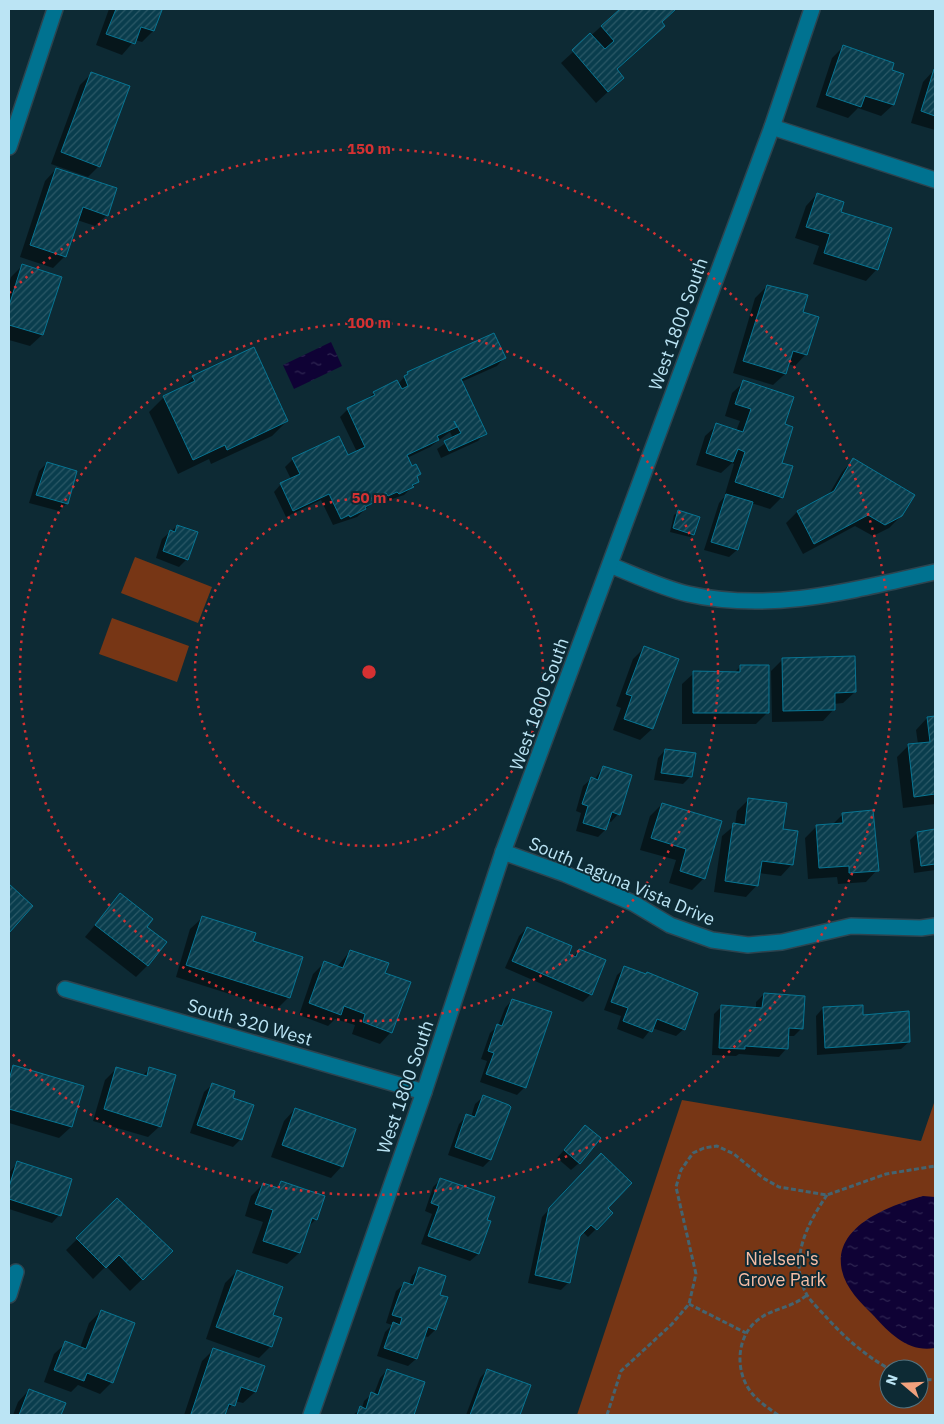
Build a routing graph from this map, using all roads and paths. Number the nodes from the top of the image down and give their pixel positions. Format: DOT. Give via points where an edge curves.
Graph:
graph roads {
  1 [pos="55,9"];
  2 [pos="812,9"];
  3 [pos="772,127"];
  4 [pos="9,147"];
  5 [pos="935,180"];
  6 [pos="610,565"];
  7 [pos="935,572"];
  8 [pos="503,852"];
  9 [pos="935,926"];
  10 [pos="65,989"];
  11 [pos="424,1092"];
  12 [pos="935,1166"];
  13 [pos="827,1195"];
  14 [pos="16,1272"];
  15 [pos="9,1294"];
  16 [pos="807,1295"];
  17 [pos="689,1304"];
  18 [pos="746,1333"];
  19 [pos="879,1362"];
  20 [pos="310,1415"];
  21 [pos="607,1415"];
  22 [pos="778,1415"];
  1 -- 4 [label="street"];
  2 -- 3 [label="street, West 1800 South"];
  3 -- 5 [label="street"];
  3 -- 6 [label="street, West 1800 South"];
  6 -- 7 [label="street" via="688,594 751,603 825,597"];
  6 -- 8 [label="street, West 1800 South"];
  8 -- 9 [label="street, South Laguna Vista Drive" via="634,902 670,925 712,940 748,945 782,942 851,926"];
  8 -- 11 [label="street, West 1800 South"];
  10 -- 11 [label="street, South 320 West"];
  11 -- 20 [label="street, West 1800 South"];
  12 -- 13 [label="path" via="886,1174"];
  13 -- 16 [label="path" via="802,1238 800,1276"];
  13 -- 17 [label="path" via="778,1186 734,1154 717,1146 693,1153 681,1170 676,1187 696,1274"];
  14 -- 15 [label="street"];
  16 -- 18 [label="path" via="796,1304 759,1318"];
  16 -- 19 [label="path" via="847,1340"];
  17 -- 18 [label="path"];
  17 -- 21 [label="path" via="621,1371"];
  18 -- 22 [label="path" via="740,1362 742,1374 762,1404"];
}
